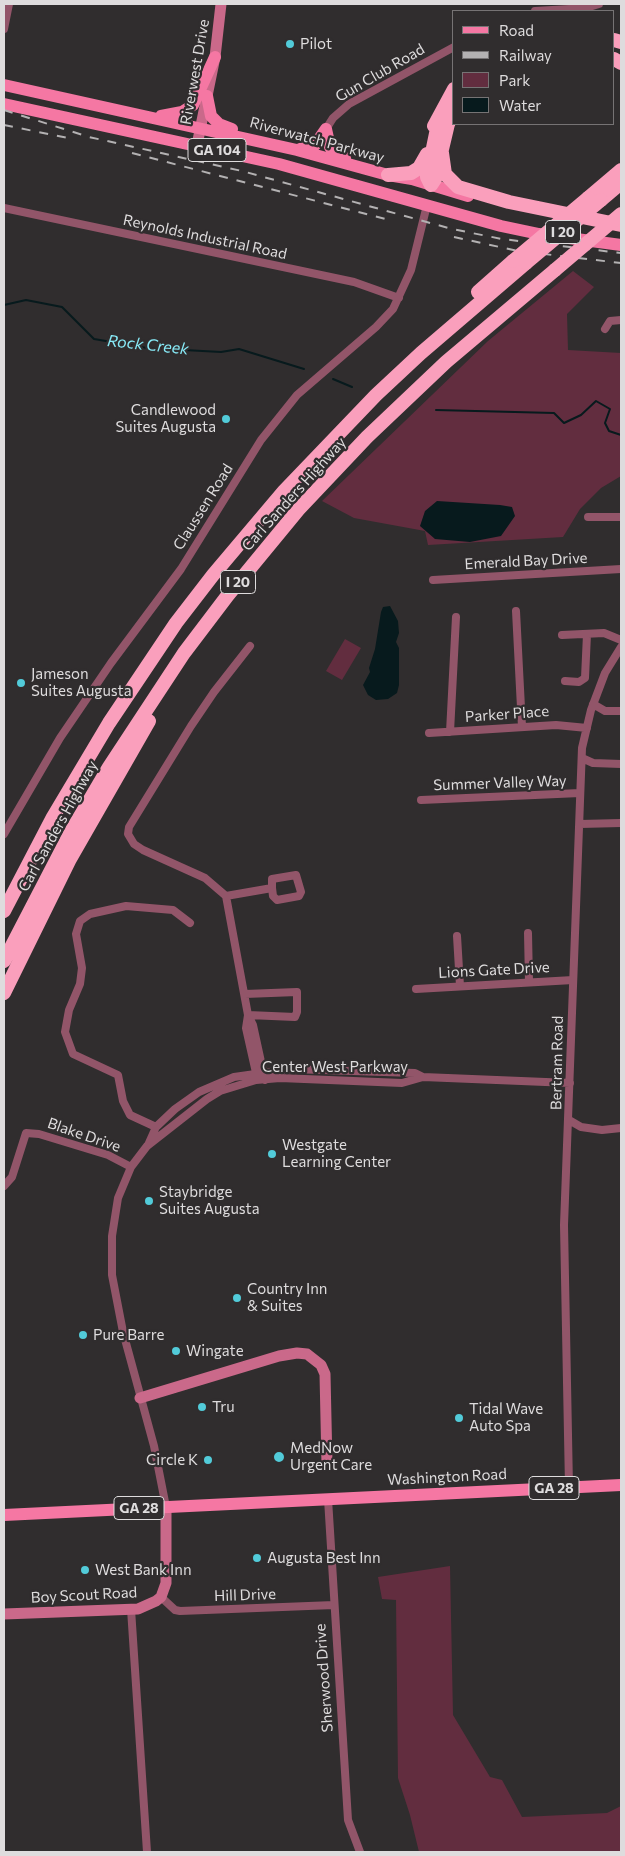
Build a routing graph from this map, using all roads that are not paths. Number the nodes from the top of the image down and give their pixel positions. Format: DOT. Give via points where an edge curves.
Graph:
graph roads {
  1 [pos="9,4"];
  2 [pos="221,4"];
  3 [pos="599,4"];
  4 [pos="553,10"];
  5 [pos="4,29"];
  6 [pos="452,49"];
  7 [pos="215,58"];
  8 [pos="4,85"];
  9 [pos="452,93"];
  10 [pos="207,96"];
  11 [pos="4,104"];
  12 [pos="452,115"];
  13 [pos="150,117"];
  14 [pos="439,119"];
  15 [pos="200,128"];
  16 [pos="326,129"];
  17 [pos="197,145"];
  18 [pos="297,150"];
  19 [pos="442,153"];
  20 [pos="621,170"];
  21 [pos="401,177"];
  22 [pos="621,183"];
  23 [pos="431,185"];
  24 [pos="594,199"];
  25 [pos="427,205"];
  26 [pos="4,208"];
  27 [pos="621,214"];
  28 [pos="621,226"];
  29 [pos="621,245"];
  30 [pos="399,298"];
  31 [pos="621,320"];
  32 [pos="604,329"];
  33 [pos="621,517"];
  34 [pos="588,518"];
  35 [pos="621,570"];
  36 [pos="433,580"];
  37 [pos="228,595"];
  38 [pos="516,611"];
  39 [pos="456,617"];
  40 [pos="562,634"];
  41 [pos="586,634"];
  42 [pos="621,640"];
  43 [pos="250,646"];
  44 [pos="621,647"];
  45 [pos="565,681"];
  46 [pos="593,704"];
  47 [pos="621,711"];
  48 [pos="522,727"];
  49 [pos="587,728"];
  50 [pos="450,732"];
  51 [pos="429,733"];
  52 [pos="582,758"];
  53 [pos="621,764"];
  54 [pos="580,793"];
  55 [pos="421,800"];
  56 [pos="621,823"];
  57 [pos="580,824"];
  58 [pos="4,834"];
  59 [pos="272,888"];
  60 [pos="226,896"];
  61 [pos="4,911"];
  62 [pos="190,923"];
  63 [pos="528,932"];
  64 [pos="458,936"];
  65 [pos="4,961"];
  66 [pos="573,980"];
  67 [pos="529,982"];
  68 [pos="460,986"];
  69 [pos="416,988"];
  70 [pos="4,993"];
  71 [pos="245,994"];
  72 [pos="248,1015"];
  73 [pos="260,1076"];
  74 [pos="423,1077"];
  75 [pos="570,1083"];
  76 [pos="569,1120"];
  77 [pos="156,1127"];
  78 [pos="621,1128"];
  79 [pos="147,1146"];
  80 [pos="130,1167"];
  81 [pos="4,1186"];
  82 [pos="140,1398"];
  83 [pos="327,1465"];
  84 [pos="621,1485"];
  85 [pos="569,1488"];
  86 [pos="328,1499"];
  87 [pos="166,1507"];
  88 [pos="4,1514"];
  89 [pos="162,1597"];
  90 [pos="334,1605"];
  91 [pos="131,1609"];
  92 [pos="4,1614"];
  93 [pos="147,1852"];
  94 [pos="360,1852"];
  1 -- 5 [label="street"];
  2 -- 7 [label="street, Riverwest Drive"];
  3 -- 4 [label="street"];
  6 -- 16 [label="street, Gun Club Road" via="349,104"];
  7 -- 10 [label="street, Riverwest Drive"];
  7 -- 13 [label="main road" via="193,105 177,114"];
  8 -- 13 [label="main road, Riverwatch Parkway / GA 104"];
  9 -- 14 [label="highway"];
  10 -- 15 [label="street, Riverwest Drive"];
  10 -- 18 [label="main road" via="211,116 223,126 284,141"];
  11 -- 17 [label="main road, GA 104"];
  12 -- 19 [label="highway"];
  13 -- 15 [label="main road, Riverwatch Parkway / GA 104"];
  14 -- 21 [label="highway" via="425,160 419,168"];
  14 -- 23 [label="highway" via="427,177"];
  15 -- 17 [label="street, Riverwest Drive"];
  15 -- 18 [label="main road, Riverwatch Parkway / GA 104"];
  16 -- 18 [label="main road" via="315,145"];
  16 -- 21 [label="main road" via="328,144 336,154"];
  17 -- 25 [label="main road, GA 104" via="288,166"];
  18 -- 21 [label="main road, Riverwatch Parkway / GA 104"];
  19 -- 23 [label="highway"];
  19 -- 28 [label="highway" via="445,174 458,187 509,202"];
  20 -- 24 [label="highway"];
  21 -- 23 [label="main road, Riverwatch Parkway / GA 104"];
  22 -- 24 [label="highway, Carl Sanders Highway / I 20"];
  23 -- 25 [label="main road"];
  23 -- 28 [label="main road, Riverwatch Parkway / GA 104" via="529,213"];
  24 -- 61 [label="highway, Carl Sanders Highway / I 20, bridge" via="520,262 376,395 284,491 176,623 128,693 83,765"];
  25 -- 29 [label="main road, GA 104" via="526,231"];
  25 -- 30 [label="street, Claussen Road" via="411,270"];
  26 -- 30 [label="street, Reynolds Industrial Road" via="354,282"];
  27 -- 37 [label="highway, Carl Sanders Highway / I 20, bridge" via="460,350 374,430 298,510"];
  30 -- 58 [label="street, Claussen Road" via="376,327 297,395 264,435 181,568 80,707"];
  31 -- 32 [label="street" via="610,321"];
  33 -- 34 [label="street"];
  35 -- 36 [label="street, Emerald Bay Drive"];
  37 -- 65 [label="highway, Carl Sanders Highway / I 20" via="174,668 109,767 72,830"];
  37 -- 70 [label="highway" via="99,806"];
  38 -- 48 [label="street"];
  39 -- 50 [label="street"];
  40 -- 41 [label="street"];
  41 -- 42 [label="street" via="604,633"];
  41 -- 45 [label="street" via="585,678 579,682"];
  43 -- 60 [label="street" via="178,745 129,827 128,834 143,850 204,878"];
  44 -- 46 [label="street, Bertram Road"];
  46 -- 47 [label="street" via="605,710"];
  46 -- 49 [label="street, Bertram Road"];
  48 -- 49 [label="street, Parker Place" via="556,724"];
  48 -- 50 [label="street, Parker Place"];
  49 -- 52 [label="street, Bertram Road"];
  50 -- 51 [label="street, Parker Place"];
  52 -- 53 [label="street" via="593,763"];
  52 -- 54 [label="street, Bertram Road"];
  54 -- 55 [label="street, Summer Valley Way"];
  54 -- 57 [label="street, Bertram Road"];
  56 -- 57 [label="street"];
  57 -- 66 [label="street, Bertram Road"];
  59 -- 60 [label="street"];
  60 -- 71 [label="street"];
  62 -- 77 [label="street" via="173,910 126,906 90,914 80,921 76,934 82,968 65,1032 74,1054 118,1075 123,1102 130,1115"];
  63 -- 67 [label="street"];
  64 -- 68 [label="street"];
  66 -- 67 [label="street, Lions Gate Drive"];
  66 -- 75 [label="street, Bertram Road"];
  67 -- 68 [label="street, Lions Gate Drive"];
  68 -- 69 [label="street, Lions Gate Drive"];
  71 -- 72 [label="street"];
  71 -- 72 [label="street" via="296,992 295,1017"];
  72 -- 73 [label="street" via="253,1024"];
  73 -- 74 [label="street, Center West Parkway" via="402,1083"];
  73 -- 74 [label="street, Center West Parkway" via="292,1069 415,1073"];
  73 -- 77 [label="street, Center West Parkway" via="234,1077 199,1092 174,1109"];
  73 -- 79 [label="street, Center West Parkway" via="220,1090"];
  74 -- 75 [label="street, Center West Parkway"];
  75 -- 76 [label="street, Bertram Road"];
  76 -- 78 [label="street" via="581,1127"];
  76 -- 85 [label="street, Bertram Road" via="564,1255"];
  77 -- 79 [label="street, Center West Parkway"];
  79 -- 80 [label="street, Center West Parkway"];
  80 -- 81 [label="street, Blake Drive" via="108,1155 26,1133 12,1177"];
  80 -- 82 [label="street, Center West Parkway" via="118,1198 112,1236 112,1266 120,1318"];
  82 -- 83 [label="street" via="272,1358 307,1354 322,1365 325,1374"];
  82 -- 87 [label="street, Center West Parkway"];
  84 -- 85 [label="main road, Washington Road / GA 28"];
  85 -- 86 [label="main road, Washington Road / GA 28"];
  86 -- 87 [label="main road, Washington Road / GA 28"];
  86 -- 90 [label="street, Sherwood Drive"];
  87 -- 88 [label="main road, Washington Road / GA 28"];
  87 -- 89 [label="street" via="167,1575"];
  89 -- 90 [label="street, Hill Drive" via="180,1611"];
  89 -- 91 [label="street, Boy Scout Road" via="146,1607"];
  90 -- 94 [label="street, Sherwood Drive" via="348,1820"];
  91 -- 92 [label="street, Boy Scout Road"];
  91 -- 93 [label="street"];
}
